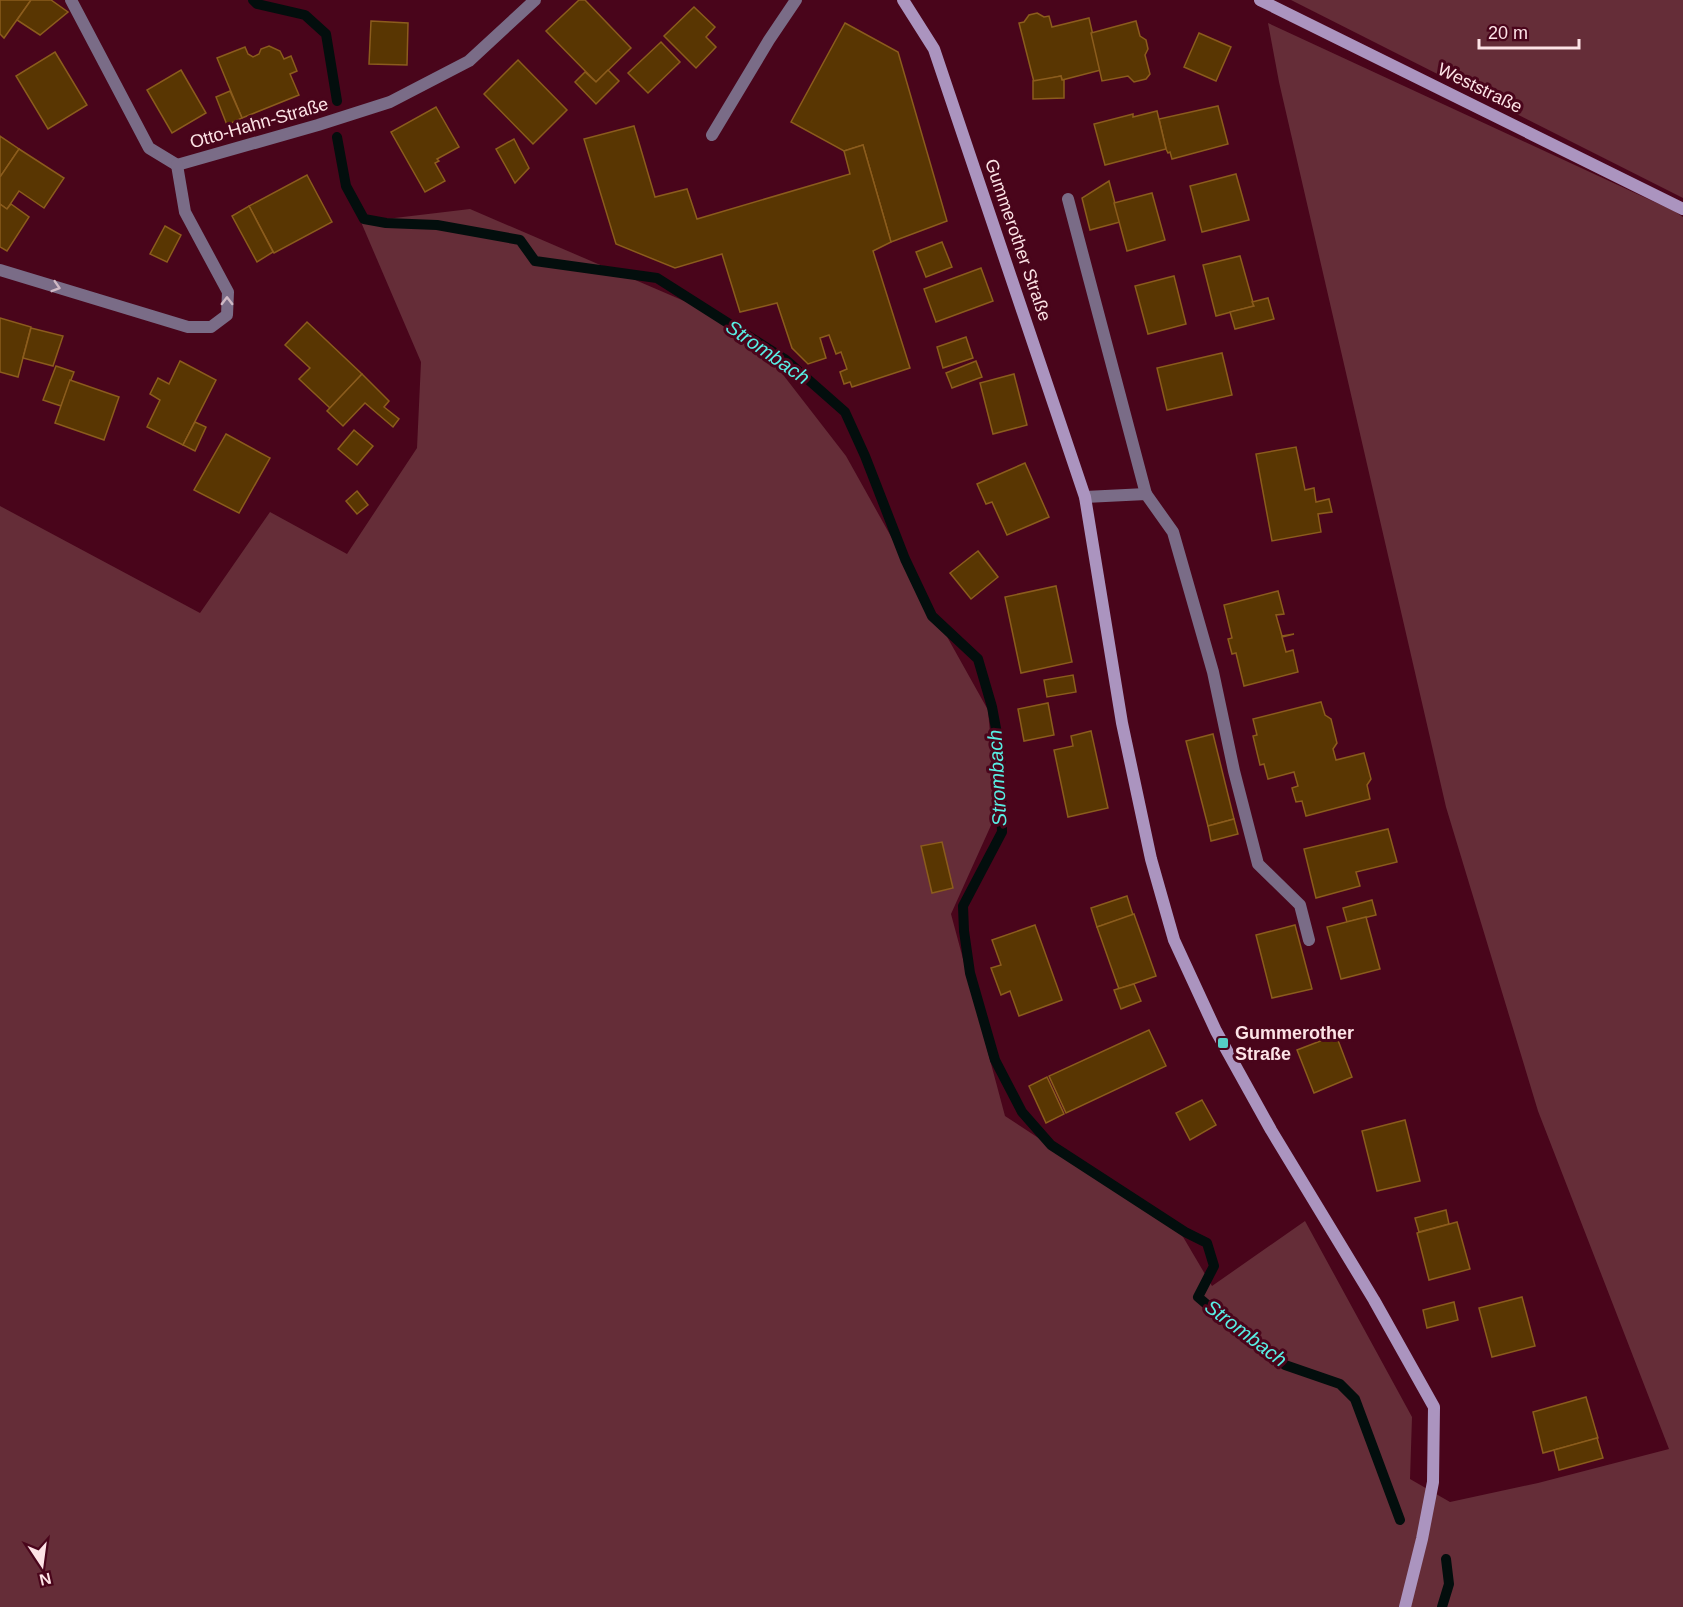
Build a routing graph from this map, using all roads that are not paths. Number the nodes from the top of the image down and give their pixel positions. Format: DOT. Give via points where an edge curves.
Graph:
graph roads {
  1 [pos="71,0"];
  2 [pos="535,0"];
  3 [pos="796,0"];
  4 [pos="903,0"];
  5 [pos="1260,0"];
  6 [pos="712,135"];
  7 [pos="177,165"];
  8 [pos="1068,199"];
  9 [pos="1683,209"];
  10 [pos="0,270"];
  11 [pos="1146,494"];
  12 [pos="1085,498"];
  13 [pos="1309,940"];
  14 [pos="1405,1607"];
  1 -- 7 [label="street" via="149,148"];
  2 -- 7 [label="street, Otto-Hahn-Straße" via="469,61 390,102"];
  3 -- 6 [label="street"];
  4 -- 12 [label="street, Gummerother Straße" via="934,49"];
  5 -- 9 [label="street, Weststraße"];
  10 -- 7 [label="street, Otto-Hahn-Straße, one-way" via="188,327 211,327 227,315 228,292 185,212"];
  8 -- 11 [label="street"];
  11 -- 12 [label="street"];
  11 -- 13 [label="street" via="1173,532 1213,672 1258,864 1300,905"];
  12 -- 14 [label="street, Gummerother Straße" via="1122,723 1151,859 1174,940 1254,1101 1434,1407 1433,1482"];
}
